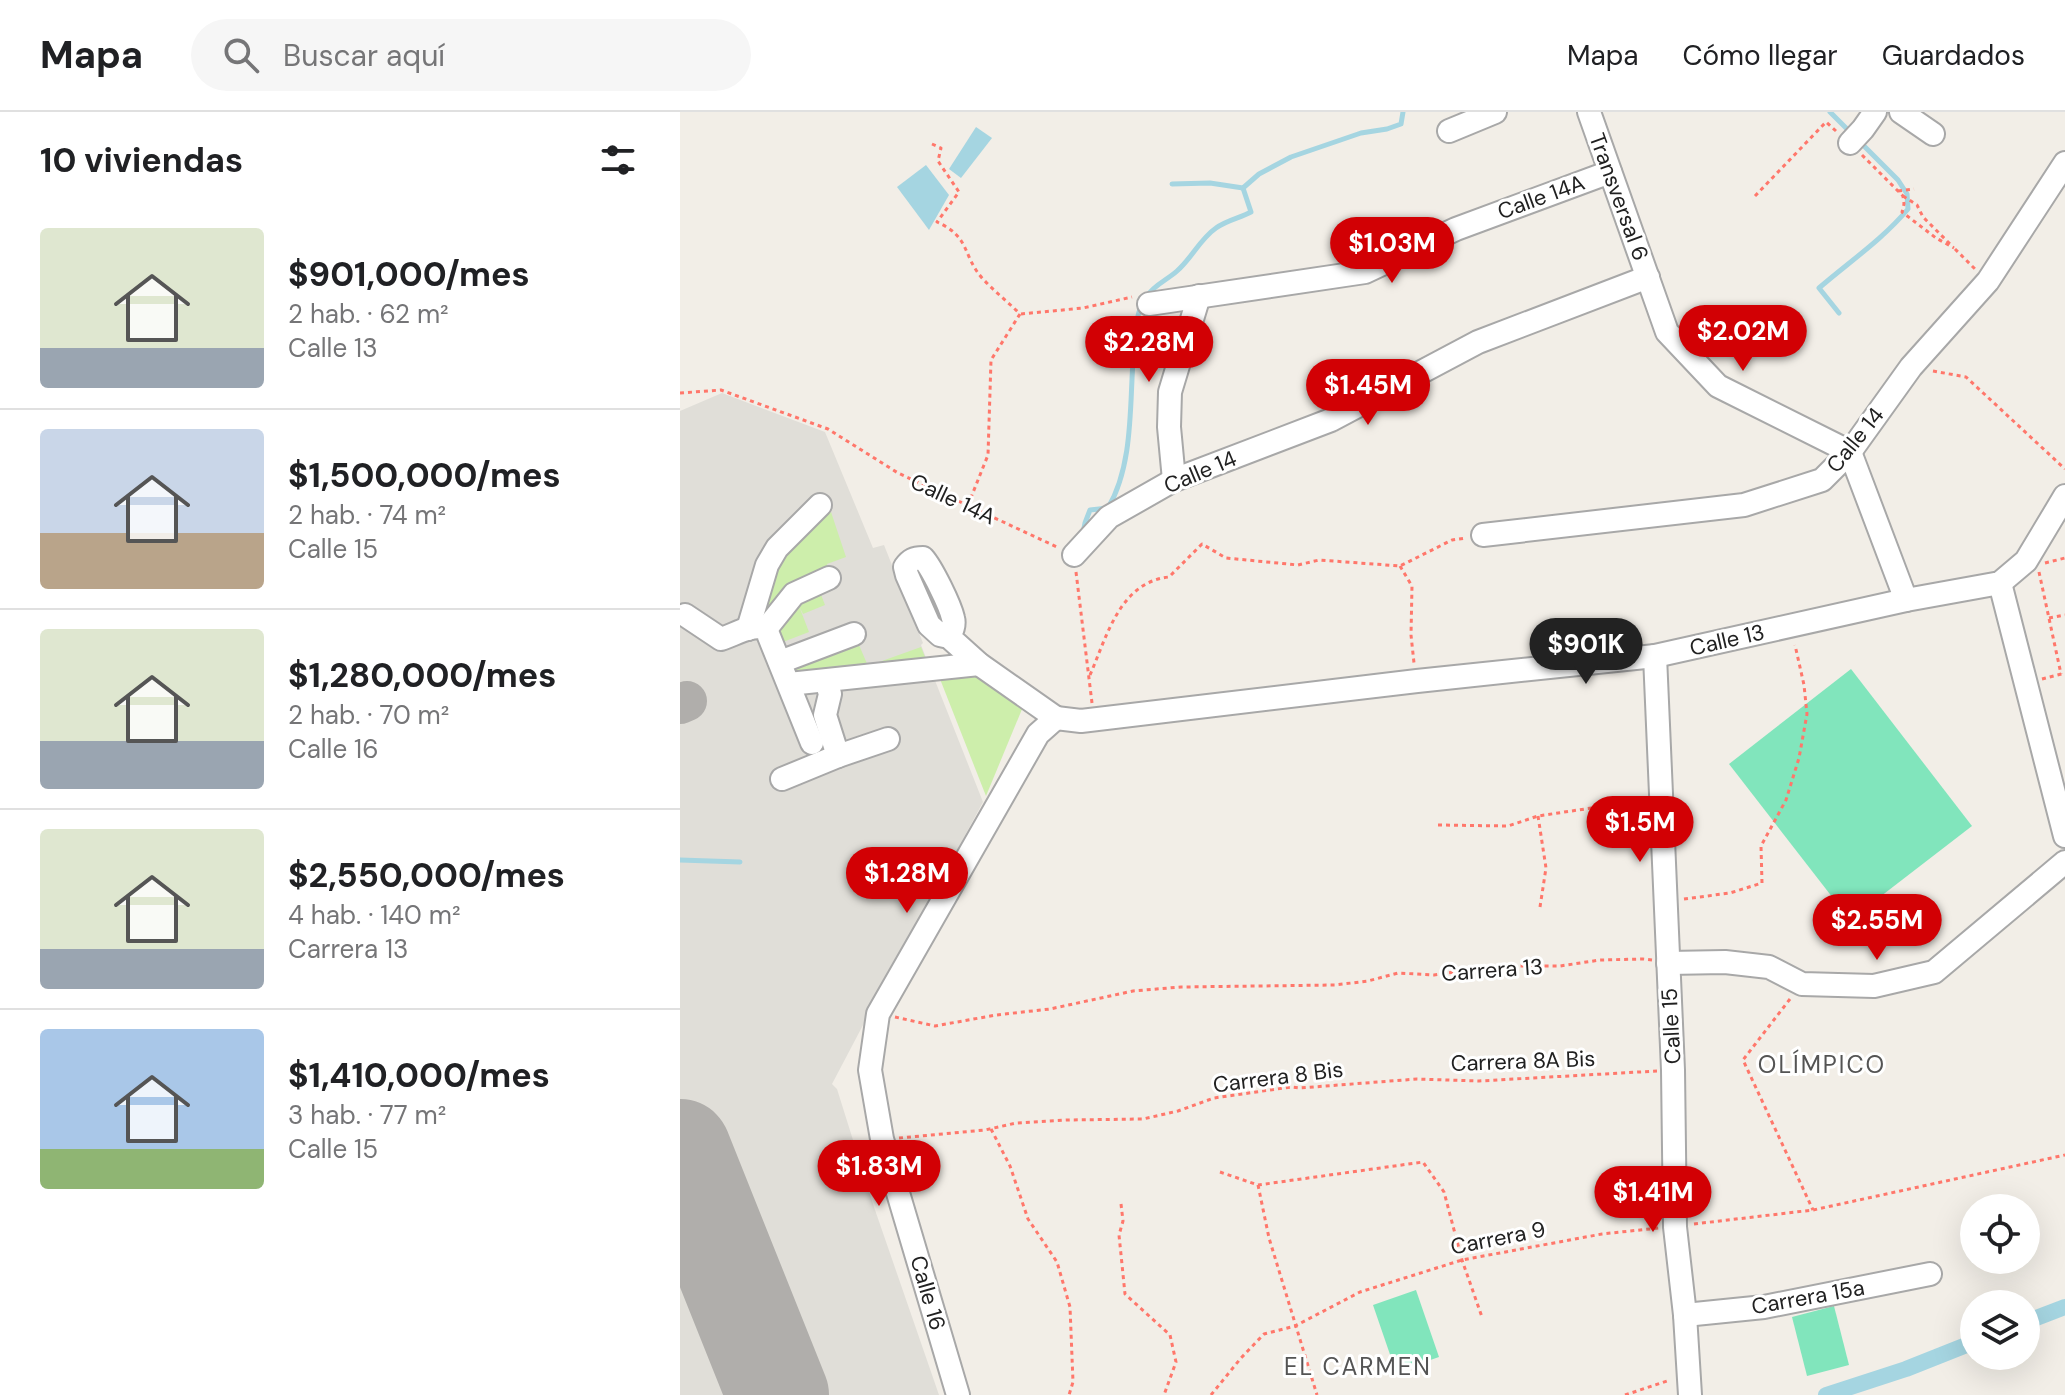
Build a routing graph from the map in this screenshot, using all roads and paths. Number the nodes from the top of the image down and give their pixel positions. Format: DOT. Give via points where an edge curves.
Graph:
graph roads {
  1 [pos="1495,112"];
  2 [pos="1589,112"];
  3 [pos="1901,112"];
  4 [pos="1826,122"];
  5 [pos="1449,131"];
  6 [pos="1933,134"];
  7 [pos="932,144"];
  8 [pos="2065,163"];
  9 [pos="1610,172"];
  10 [pos="1889,181"];
  11 [pos="1914,189"];
  12 [pos="1898,191"];
  13 [pos="1755,196"];
  14 [pos="1903,196"];
  15 [pos="1954,248"];
  16 [pos="1648,277"];
  17 [pos="1988,281"];
  18 [pos="1199,296"];
  19 [pos="1144,300"];
  20 [pos="1020,314"];
  21 [pos="1911,367"];
  22 [pos="680,393"];
  23 [pos="1850,452"];
  24 [pos="2065,469"];
  25 [pos="1174,480"];
  26 [pos="2065,496"];
  27 [pos="820,505"];
  28 [pos="968,505"];
  29 [pos="1483,535"];
  30 [pos="1074,555"];
  31 [pos="2065,558"];
  32 [pos="1400,566"];
  33 [pos="829,578"];
  34 [pos="2000,583"];
  35 [pos="1906,600"];
  36 [pos="685,615"];
  37 [pos="2065,615"];
  38 [pos="2049,618"];
  39 [pos="1791,626"];
  40 [pos="851,628"];
  41 [pos="757,629"];
  42 [pos="949,637"];
  43 [pos="778,656"];
  44 [pos="1655,656"];
  45 [pos="979,664"];
  46 [pos="2063,674"];
  47 [pos="1088,678"];
  48 [pos="826,681"];
  49 [pos="1417,681"];
  50 [pos="789,684"];
  51 [pos="1056,718"];
  52 [pos="1094,719"];
  53 [pos="888,739"];
  54 [pos="812,743"];
  55 [pos="838,756"];
  56 [pos="782,779"];
  57 [pos="1660,798"];
  58 [pos="1538,816"];
  59 [pos="1438,825"];
  60 [pos="2065,836"];
  61 [pos="2065,862"];
  62 [pos="1665,903"];
  63 [pos="1540,907"];
  64 [pos="1668,963"];
  65 [pos="1802,984"];
  66 [pos="878,1014"];
  67 [pos="1673,1070"];
  68 [pos="1417,1079"];
  69 [pos="991,1128"];
  70 [pos="882,1139"];
  71 [pos="2065,1155"];
  72 [pos="1220,1172"];
  73 [pos="1258,1185"];
  74 [pos="1121,1204"];
  75 [pos="1813,1210"];
  76 [pos="1675,1227"];
  77 [pos="1462,1260"];
  78 [pos="1930,1274"];
  79 [pos="1685,1315"];
  80 [pos="1482,1317"];
  81 [pos="1295,1326"];
  82 [pos="1689,1385"];
  83 [pos="958,1395"];
  84 [pos="1069,1395"];
  85 [pos="1164,1395"];
  86 [pos="1211,1395"];
  87 [pos="1317,1395"];
  88 [pos="1625,1395"];
  1 -- 5 [label="street"];
  2 -- 9 [label="street, Transversal 6"];
  3 -- 6 [label="street"];
  4 -- 13 [label="path"];
  7 -- 20 [label="path" via="941,148 938,161 959,192 937,222 965,244 983,279"];
  8 -- 17 [label="street, Calle 14"];
  9 -- 16 [label="street, Transversal 6"];
  9 -- 18 [label="street, Calle 14A" via="1456,229 1365,272"];
  10 -- 12 [label="path"];
  11 -- 12 [label="path"];
  12 -- 14 [label="path"];
  14 -- 15 [label="path"];
  14 -- 15 [label="path" via="1902,212"];
  15 -- 17 [label="path"];
  16 -- 23 [label="street, Transversal 6" via="1667,332 1718,386"];
  16 -- 25 [label="street, Calle 14" via="1478,342 1331,420"];
  17 -- 21 [label="street, Calle 14"];
  18 -- 19 [label="street, Calle 14A"];
  18 -- 25 [label="street" via="1170,392"];
  19 -- 20 [label="path" via="1126,297 1083,308"];
  20 -- 28 [label="path" via="991,360 988,455"];
  21 -- 23 [label="street, Calle 14"];
  21 -- 24 [label="path" via="1966,377"];
  22 -- 28 [label="path, Calle 14A" via="721,390 828,429 898,473"];
  23 -- 29 [label="street, Calle 14" via="1822,480 1744,505"];
  23 -- 35 [label="street"];
  25 -- 30 [label="street, Calle 14" via="1109,517"];
  26 -- 34 [label="street" via="2026,561"];
  27 -- 41 [label="street" via="767,565"];
  28 -- 30 [label="path, Calle 14A"];
  29 -- 32 [label="path" via="1452,540"];
  30 -- 47 [label="path"];
  31 -- 38 [label="path" via="2037,565"];
  32 -- 47 [label="path" via="1226,558 1202,544 1169,577 1154,579 1118,610"];
  32 -- 49 [label="path" via="1412,586"];
  33 -- 41 [label="street" via="794,594"];
  34 -- 35 [label="street, Calle 13"];
  34 -- 60 [label="street"];
  35 -- 39 [label="street, Calle 13"];
  36 -- 41 [label="street" via="721,639"];
  37 -- 38 [label="path"];
  38 -- 46 [label="path"];
  39 -- 44 [label="street, Calle 13"];
  39 -- 62 [label="path" via="1807,714 1786,800 1761,846 1762,883"];
  40 -- 43 [label="street"];
  41 -- 43 [label="street"];
  42 -- 45 [label="street"];
  43 -- 50 [label="street"];
  44 -- 49 [label="street, Calle 13"];
  44 -- 57 [label="street, Calle 15"];
  45 -- 48 [label="street"];
  45 -- 51 [label="street"];
  47 -- 52 [label="path"];
  48 -- 50 [label="street"];
  48 -- 55 [label="street" via="830,694 825,715"];
  49 -- 52 [label="street, Calle 13"];
  50 -- 54 [label="street"];
  51 -- 52 [label="street, Calle 13"];
  51 -- 66 [label="street, Calle 16" via="1038,734"];
  53 -- 55 [label="street"];
  55 -- 56 [label="street"];
  57 -- 58 [label="path"];
  57 -- 62 [label="street, Calle 15"];
  58 -- 59 [label="path" via="1508,826"];
  58 -- 63 [label="path" via="1546,868"];
  61 -- 65 [label="street" via="1934,972 1874,986"];
  62 -- 64 [label="street, Calle 15"];
  64 -- 65 [label="street" via="1769,967"];
  64 -- 66 [label="path, Carrera 13" via="1600,960 1434,975 1398,973 1335,985 1133,991 935,1026"];
  64 -- 67 [label="street, Calle 15"];
  65 -- 75 [label="path" via="1743,1060"];
  66 -- 70 [label="street, Calle 16" via="870,1070"];
  67 -- 68 [label="path, Carrera 8A Bis" via="1479,1081"];
  67 -- 76 [label="street, Calle 15"];
  68 -- 69 [label="path, Carrera 8 Bis" via="1214,1098 1143,1119"];
  69 -- 70 [label="path, Carrera 8 Bis"];
  69 -- 84 [label="path" via="1028,1219 1057,1262 1070,1307"];
  70 -- 83 [label="street, Calle 16"];
  71 -- 75 [label="path, Carrera 9"];
  72 -- 73 [label="path"];
  73 -- 77 [label="path" via="1423,1162 1444,1192"];
  73 -- 81 [label="path"];
  74 -- 85 [label="path" via="1125,1294 1170,1335 1176,1362"];
  75 -- 76 [label="path, Carrera 9"];
  76 -- 77 [label="path, Carrera 9" via="1602,1234"];
  76 -- 79 [label="street, Calle 15"];
  77 -- 80 [label="path"];
  77 -- 81 [label="path, Carrera 9" via="1360,1292"];
  78 -- 79 [label="street, Carrera 15a" via="1764,1307"];
  79 -- 82 [label="street, Calle 15"];
  81 -- 86 [label="path, Carrera 9" via="1264,1334"];
  81 -- 87 [label="path"];
  82 -- 88 [label="path"];
}
